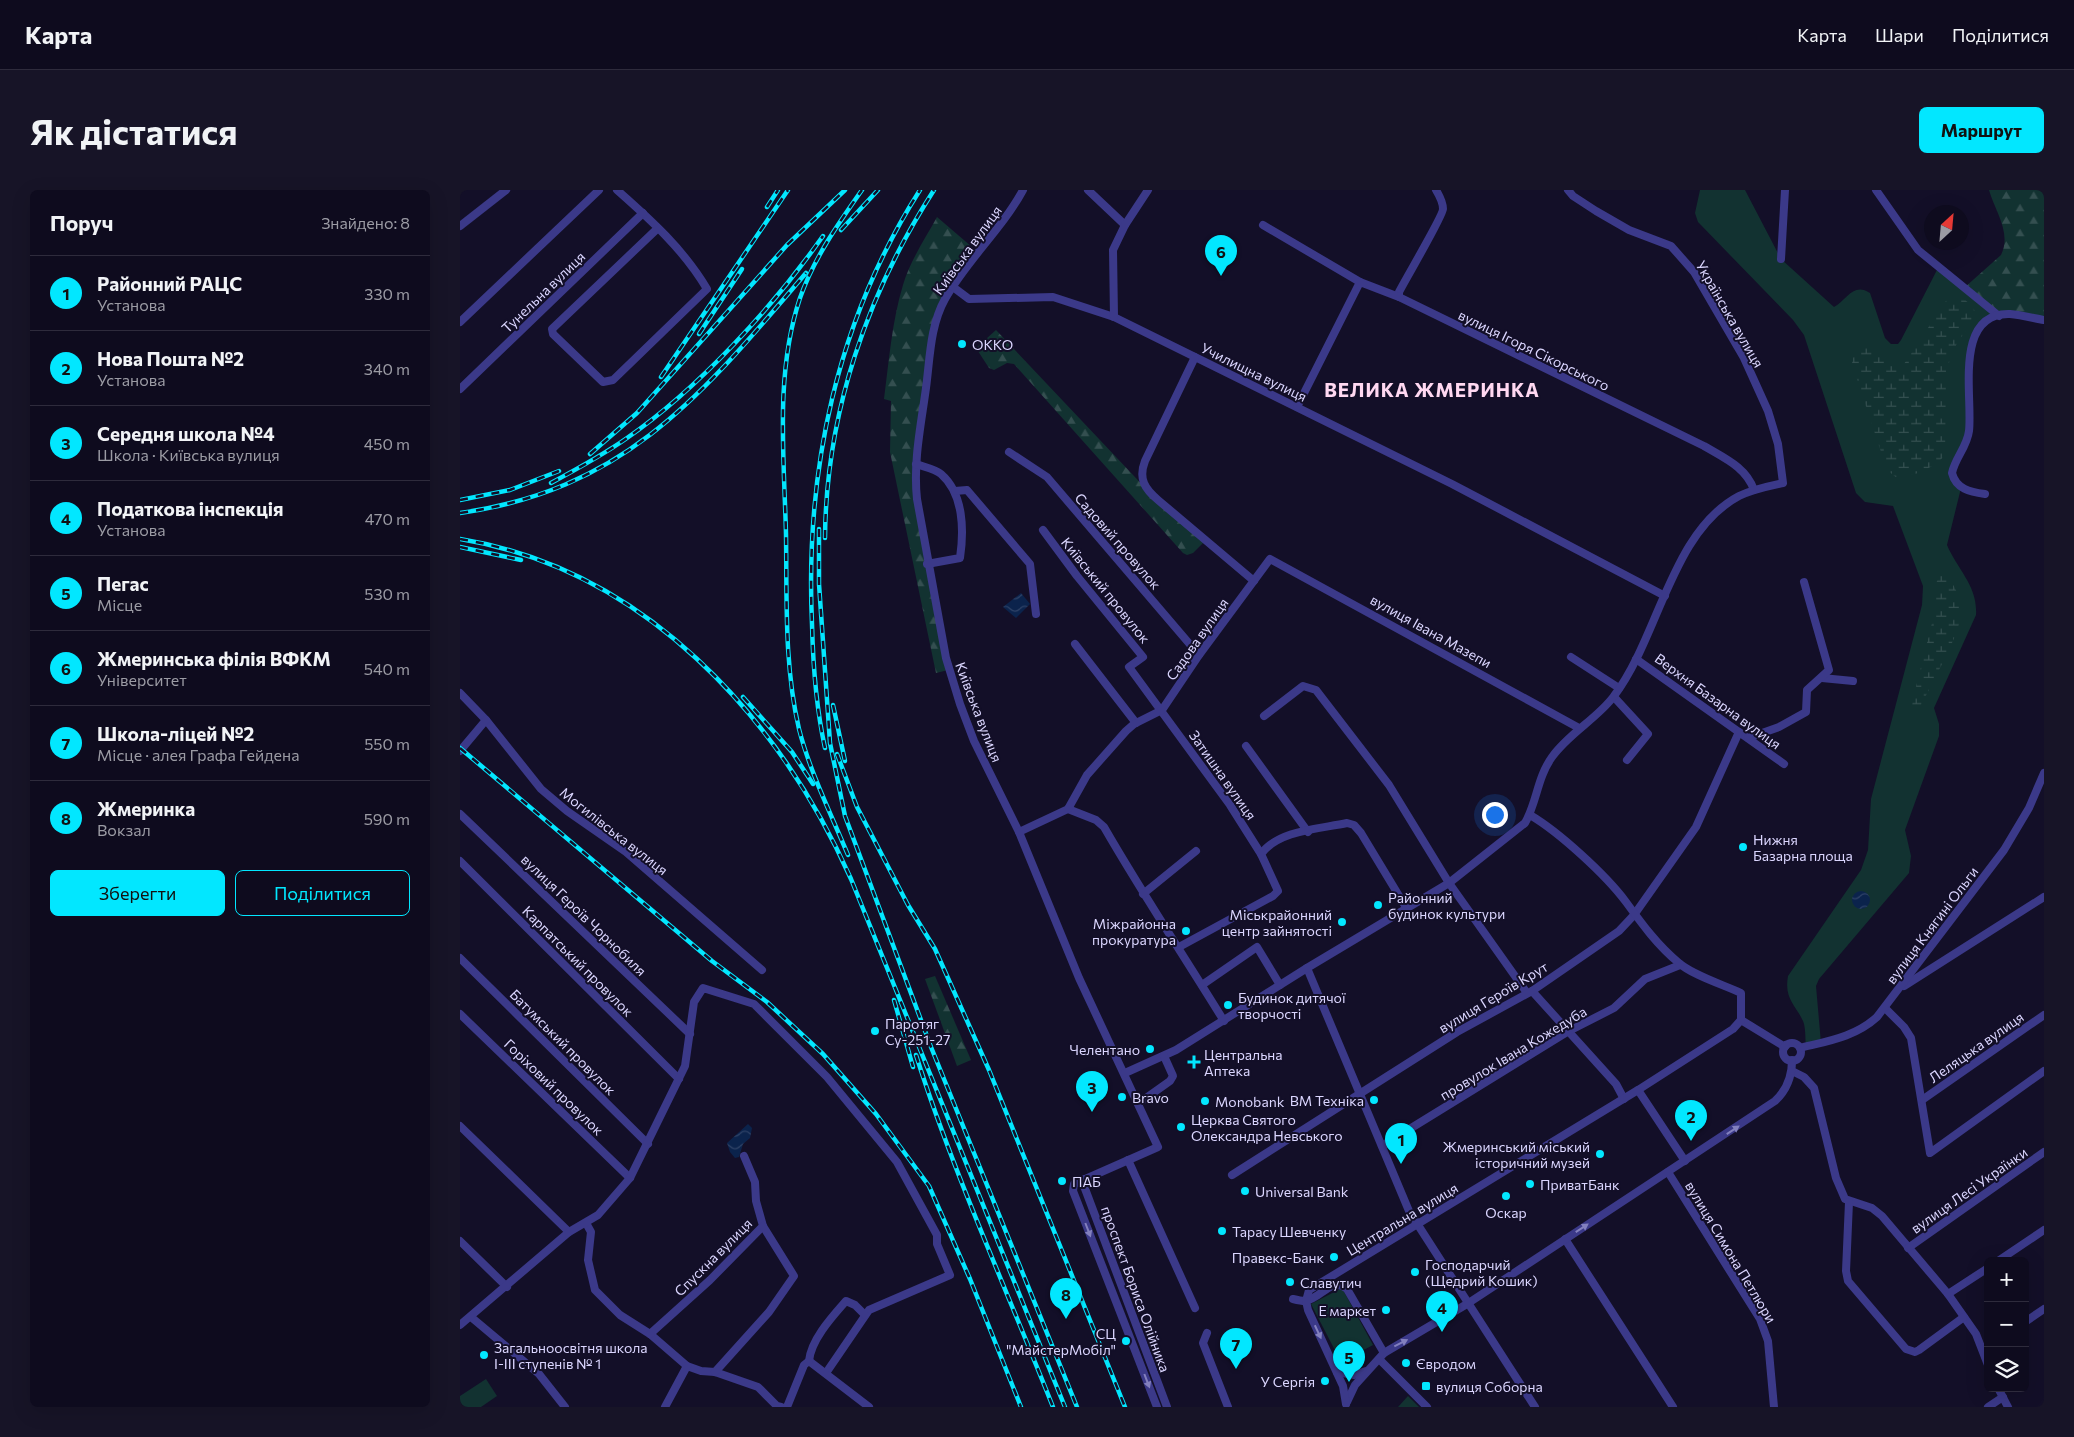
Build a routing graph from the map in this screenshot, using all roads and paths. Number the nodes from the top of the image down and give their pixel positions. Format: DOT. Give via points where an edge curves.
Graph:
graph roads {
  1 [pos="506,190"];
  2 [pos="599,190"];
  3 [pos="617,190"];
  4 [pos="1023,190"];
  5 [pos="1088,190"];
  6 [pos="1148,190"];
  7 [pos="1436,190"];
  8 [pos="1568,190"];
  9 [pos="1785,190"];
  10 [pos="1876,190"];
  11 [pos="643,213"];
  12 [pos="1263,224"];
  13 [pos="1125,225"];
  14 [pos="460,226"];
  15 [pos="658,228"];
  16 [pos="1781,259"];
  17 [pos="1360,282"];
  18 [pos="953,287"];
  19 [pos="1399,297"];
  20 [pos="1999,316"];
  21 [pos="1114,317"];
  22 [pos="2044,320"];
  23 [pos="460,322"];
  24 [pos="1195,357"];
  25 [pos="460,389"];
  26 [pos="1297,408"];
  27 [pos="1009,452"];
  28 [pos="916,464"];
  29 [pos="1754,490"];
  30 [pos="955,491"];
  31 [pos="1985,494"];
  32 [pos="1043,530"];
  33 [pos="1270,559"];
  34 [pos="928,564"];
  35 [pos="1254,581"];
  36 [pos="1804,582"];
  37 [pos="1665,596"];
  38 [pos="1036,614"];
  39 [pos="1075,644"];
  40 [pos="1199,655"];
  41 [pos="1571,657"];
  42 [pos="1636,659"];
  43 [pos="1822,678"];
  44 [pos="1853,681"];
  45 [pos="1618,688"];
  46 [pos="460,693"];
  47 [pos="1614,697"];
  48 [pos="1162,710"];
  49 [pos="1264,716"];
  50 [pos="486,720"];
  51 [pos="1136,723"];
  52 [pos="1579,728"];
  53 [pos="1739,732"];
  54 [pos="1748,738"];
  55 [pos="1246,746"];
  56 [pos="460,751"];
  57 [pos="1627,760"];
  58 [pos="1784,764"];
  59 [pos="2044,773"];
  60 [pos="2042,784"];
  61 [pos="1068,809"];
  62 [pos="460,814"];
  63 [pos="1530,815"];
  64 [pos="1019,832"];
  65 [pos="1308,832"];
  66 [pos="1196,851"];
  67 [pos="1261,854"];
  68 [pos="460,861"];
  69 [pos="1449,883"];
  70 [pos="1143,894"];
  71 [pos="2044,897"];
  72 [pos="1407,909"];
  73 [pos="1634,915"];
  74 [pos="1179,947"];
  75 [pos="460,958"];
  76 [pos="1680,965"];
  77 [pos="1307,968"];
  78 [pos="762,970"];
  79 [pos="1202,985"];
  80 [pos="1280,985"];
  81 [pos="1900,989"];
  82 [pos="1529,992"];
  83 [pos="1885,1008"];
  84 [pos="460,1014"];
  85 [pos="2044,1015"];
  86 [pos="1741,1020"];
  87 [pos="1224,1021"];
  88 [pos="1567,1032"];
  89 [pos="690,1034"];
  90 [pos="1785,1046"];
  91 [pos="1800,1048"];
  92 [pos="1164,1056"];
  93 [pos="1792,1060"];
  94 [pos="1792,1071"];
  95 [pos="2044,1071"];
  96 [pos="1125,1073"];
  97 [pos="679,1079"];
  98 [pos="1638,1090"];
  99 [pos="1360,1094"];
  100 [pos="1624,1099"];
  101 [pos="1922,1100"];
  102 [pos="1139,1103"];
  103 [pos="460,1126"];
  104 [pos="648,1144"];
  105 [pos="1382,1146"];
  106 [pos="2044,1152"];
  107 [pos="744,1156"];
  108 [pos="1128,1160"];
  109 [pos="1686,1161"];
  110 [pos="1668,1172"];
  111 [pos="1232,1175"];
  112 [pos="630,1178"];
  113 [pos="1085,1179"];
  114 [pos="1849,1202"];
  115 [pos="586,1223"];
  116 [pos="1417,1225"];
  117 [pos="763,1226"];
  118 [pos="2044,1230"];
  119 [pos="569,1232"];
  120 [pos="1565,1239"];
  121 [pos="460,1241"];
  122 [pos="1908,1248"];
  123 [pos="2004,1257"];
  124 [pos="1984,1271"];
  125 [pos="507,1286"];
  126 [pos="1948,1294"];
  127 [pos="1293,1299"];
  128 [pos="1306,1301"];
  129 [pos="1467,1304"];
  130 [pos="1196,1308"];
  131 [pos="2044,1309"];
  132 [pos="866,1315"];
  133 [pos="471,1316"];
  134 [pos="1964,1317"];
  135 [pos="2029,1319"];
  136 [pos="460,1325"];
  137 [pos="1207,1333"];
  138 [pos="650,1334"];
  139 [pos="1984,1347"];
  140 [pos="1382,1356"];
  141 [pos="809,1361"];
  142 [pos="687,1366"];
  143 [pos="715,1372"];
  144 [pos="1337,1372"];
  145 [pos="1366,1372"];
  146 [pos="826,1373"];
  147 [pos="2000,1392"];
  148 [pos="2003,1397"];
  149 [pos="1346,1406"];
  150 [pos="565,1407"];
  151 [pos="665,1407"];
  152 [pos="781,1407"];
  153 [pos="787,1407"];
  154 [pos="870,1407"];
  155 [pos="1157,1407"];
  156 [pos="1167,1407"];
  157 [pos="1228,1407"];
  158 [pos="1427,1407"];
  159 [pos="1535,1407"];
  160 [pos="1673,1407"];
  161 [pos="1774,1407"];
  162 [pos="1988,1407"];
  163 [pos="2008,1407"];
  1 -- 14 [label="street"];
  2 -- 23 [label="street"];
  3 -- 11 [label="street"];
  4 -- 18 [label="street, Київська вулиця" via="1007,217"];
  5 -- 13 [label="street"];
  6 -- 13 [label="street"];
  7 -- 19 [label="street" via="1443,209 1398,292"];
  8 -- 29 [label="street, Українська вулиця" via="1630,230 1671,246 1694,272 1744,358 1768,411 1778,444 1783,483"];
  9 -- 16 [label="street"];
  10 -- 20 [label="street" via="1918,250"];
  11 -- 15 [label="street"];
  11 -- 25 [label="street, Тунельна вулиця"];
  12 -- 17 [label="street, вулиця Ігоря Сікорського"];
  13 -- 21 [label="street" via="1113,250"];
  15 -- 15 [label="street" via="552,329 553,334 602,381 613,380 707,289 676,246"];
  17 -- 19 [label="street, вулиця Ігоря Сікорського"];
  17 -- 26 [label="street"];
  18 -- 21 [label="street, Училищна вулиця" via="969,299 1053,297"];
  18 -- 28 [label="street, Київська вулиця" via="940,309 934,328"];
  19 -- 29 [label="street, вулиця Ігоря Сікорського" via="1704,446 1738,466 1750,479"];
  20 -- 22 [label="street" via="2009,314"];
  20 -- 31 [label="street" via="1979,330 1970,350 1967,444 1952,473 1961,488"];
  21 -- 24 [label="street, Училищна вулиця"];
  24 -- 26 [label="street, Училищна вулиця"];
  24 -- 35 [label="street" via="1145,461 1142,481 1151,494"];
  26 -- 37 [label="street, Училищна вулиця" via="1514,515"];
  27 -- 40 [label="street, Садовий провулок" via="1047,477"];
  28 -- 30 [label="street" via="940,473"];
  28 -- 34 [label="street, Київська вулиця" via="916,499"];
  29 -- 37 [label="street" via="1725,505 1704,524"];
  30 -- 34 [label="street" via="963,538 960,558"];
  30 -- 38 [label="street" via="967,490 1030,564"];
  32 -- 48 [label="street, Київський провулок" via="1144,656 1129,668"];
  33 -- 35 [label="street, Садова вулиця"];
  33 -- 52 [label="street, вулиця Івана Мазепи"];
  34 -- 64 [label="street, Київська вулиця" via="953,686 974,741"];
  35 -- 40 [label="street, Садова вулиця"];
  36 -- 43 [label="street" via="1830,670"];
  37 -- 42 [label="street"];
  39 -- 51 [label="street"];
  40 -- 48 [label="street, Садова вулиця"];
  41 -- 45 [label="street"];
  42 -- 45 [label="street"];
  42 -- 53 [label="street, Верхня Базарна вулиця"];
  43 -- 44 [label="street"];
  43 -- 54 [label="street" via="1807,690 1806,712 1779,727"];
  45 -- 47 [label="street"];
  46 -- 50 [label="street, Могилівська вулиця"];
  47 -- 52 [label="street"];
  47 -- 57 [label="street" via="1648,734"];
  48 -- 51 [label="street, Садова вулиця"];
  48 -- 67 [label="street, Затишна вулиця"];
  49 -- 69 [label="street" via="1303,686 1316,690 1389,785"];
  50 -- 56 [label="street"];
  50 -- 78 [label="street, Могилівська вулиця" via="541,789 626,852"];
  51 -- 61 [label="street, Садова вулиця" via="1087,775"];
  52 -- 63 [label="street" via="1553,755 1542,772"];
  53 -- 54 [label="street, Верхня Базарна вулиця"];
  53 -- 73 [label="street, вулиця Героїв Крут" via="1696,828"];
  54 -- 58 [label="street, Верхня Базарна вулиця"];
  55 -- 65 [label="street"];
  59 -- 60 [label="street, вулиця Княгині Ольги"];
  60 -- 81 [label="street, вулиця Княгині Ольги" via="2008,844"];
  61 -- 64 [label="street"];
  61 -- 70 [label="street" via="1100,823"];
  62 -- 89 [label="street, вулиця Героїв Чорнобиля"];
  63 -- 69 [label="street" via="1525,824"];
  63 -- 73 [label="street" via="1588,863 1625,901"];
  64 -- 96 [label="street, Київська вулиця" via="1079,978"];
  65 -- 67 [label="street" via="1269,844"];
  65 -- 72 [label="street" via="1347,823 1354,825"];
  66 -- 70 [label="street"];
  67 -- 74 [label="street, Затишна вулиця" via="1278,891"];
  68 -- 97 [label="street, Карпатський провулок"];
  69 -- 72 [label="street"];
  69 -- 82 [label="street"];
  70 -- 74 [label="street"];
  71 -- 81 [label="street"];
  72 -- 77 [label="street"];
  73 -- 76 [label="street"];
  73 -- 82 [label="street, вулиця Героїв Крут" via="1618,931"];
  74 -- 79 [label="street"];
  75 -- 104 [label="street, Батумський провулок"];
  76 -- 86 [label="street" via="1741,993"];
  76 -- 88 [label="street, провулок Івана Кожедуба" via="1645,979 1614,1008"];
  77 -- 80 [label="street"];
  77 -- 99 [label="street"];
  79 -- 80 [label="street" via="1257,947"];
  79 -- 87 [label="street"];
  80 -- 87 [label="street"];
  81 -- 83 [label="street, вулиця Княгині Ольги"];
  82 -- 88 [label="street"];
  82 -- 99 [label="street, вулиця Героїв Крут" via="1457,1032"];
  83 -- 91 [label="street, вулиця Княгині Ольги" via="1872,1022 1853,1033"];
  83 -- 101 [label="street" via="1910,1035"];
  84 -- 112 [label="street, Горіховий провулок"];
  85 -- 101 [label="street, Леляцька вулиця"];
  86 -- 90 [label="street"];
  86 -- 98 [label="street, Центральна вулиця" via="1733,1029"];
  87 -- 92 [label="street"];
  88 -- 100 [label="street" via="1616,1084"];
  88 -- 105 [label="street, провулок Івана Кожедуба"];
  89 -- 97 [label="street" via="685,1066"];
  89 -- 132 [label="street" via="694,1002 703,988 754,1004 827,1076 897,1162 937,1235 937,1244 950,1275 869,1310"];
  90 -- 91 [label="street" via="1793,1042"];
  90 -- 93 [label="street" via="1784,1055"];
  91 -- 93 [label="street" via="1800,1056"];
  92 -- 96 [label="street"];
  92 -- 102 [label="street" via="1173,1076"];
  93 -- 94 [label="street"];
  109 -- 94 [label="street, one-way" via="1775,1101 1785,1090"];
  94 -- 114 [label="street" via="1804,1077 1814,1088 1838,1184"];
  95 -- 101 [label="street" via="1930,1152"];
  96 -- 102 [label="street, Київська вулиця"];
  97 -- 104 [label="street"];
  98 -- 100 [label="street, Центральна вулиця"];
  98 -- 109 [label="street"];
  99 -- 105 [label="street"];
  99 -- 111 [label="street, вулиця Героїв Крут"];
  100 -- 116 [label="street, Центральна вулиця"];
  102 -- 108 [label="street, Київська вулиця" via="1158,1147"];
  103 -- 119 [label="street"];
  104 -- 112 [label="street"];
  105 -- 116 [label="street"];
  106 -- 122 [label="street, вулиця Лесі Українки"];
  107 -- 117 [label="street, Спускна вулиця" via="755,1182"];
  108 -- 113 [label="street"];
  108 -- 130 [label="street"];
  109 -- 110 [label="street"];
  120 -- 110 [label="street, one-way"];
  110 -- 161 [label="street, вулиця Симона Петлюри" via="1760,1319 1768,1341"];
  112 -- 115 [label="street" via="598,1215"];
  113 -- 155 [label="street, проспект Бориса Олійника, one-way" via="1074,1184 1073,1191"];
  113 -- 156 [label="street, проспект Бориса Олійника" via="1084,1186"];
  114 -- 122 [label="street" via="1872,1208"];
  114 -- 134 [label="street" via="1848,1281 1906,1350 1920,1350"];
  115 -- 119 [label="street"];
  115 -- 138 [label="street" via="591,1232 588,1260 594,1290 620,1315"];
  116 -- 128 [label="street, Центральна вулиця" via="1309,1290"];
  116 -- 129 [label="street"];
  117 -- 138 [label="street, Спускна вулиця"];
  117 -- 143 [label="street" via="794,1276 769,1312"];
  118 -- 123 [label="street"];
  119 -- 125 [label="street"];
  120 -- 129 [label="street"];
  120 -- 160 [label="street"];
  121 -- 125 [label="street"];
  122 -- 126 [label="street"];
  124 -- 126 [label="street"];
  125 -- 133 [label="street"];
  126 -- 134 [label="street"];
  127 -- 128 [label="street"];
  128 -- 140 [label="street" via="1335,1284 1342,1284 1348,1289"];
  128 -- 144 [label="street, one-way"];
  140 -- 129 [label="street, one-way"];
  129 -- 159 [label="street"];
  131 -- 135 [label="street"];
  132 -- 141 [label="street" via="846,1302 810,1349"];
  132 -- 146 [label="street"];
  133 -- 136 [label="street"];
  133 -- 150 [label="street" via="539,1374"];
  134 -- 139 [label="street"];
  137 -- 157 [label="street" via="1203,1343"];
  138 -- 142 [label="street"];
  140 -- 145 [label="street"];
  140 -- 158 [label="street"];
  141 -- 146 [label="street"];
  141 -- 153 [label="street" via="804,1365"];
  142 -- 143 [label="street"];
  142 -- 151 [label="street"];
  143 -- 152 [label="street" via="758,1387"];
  144 -- 145 [label="street" via="1354,1375"];
  144 -- 149 [label="street"];
  145 -- 149 [label="street" via="1355,1385"];
  146 -- 154 [label="street"];
  147 -- 148 [label="street"];
  148 -- 162 [label="street"];
  148 -- 163 [label="street"];
}
